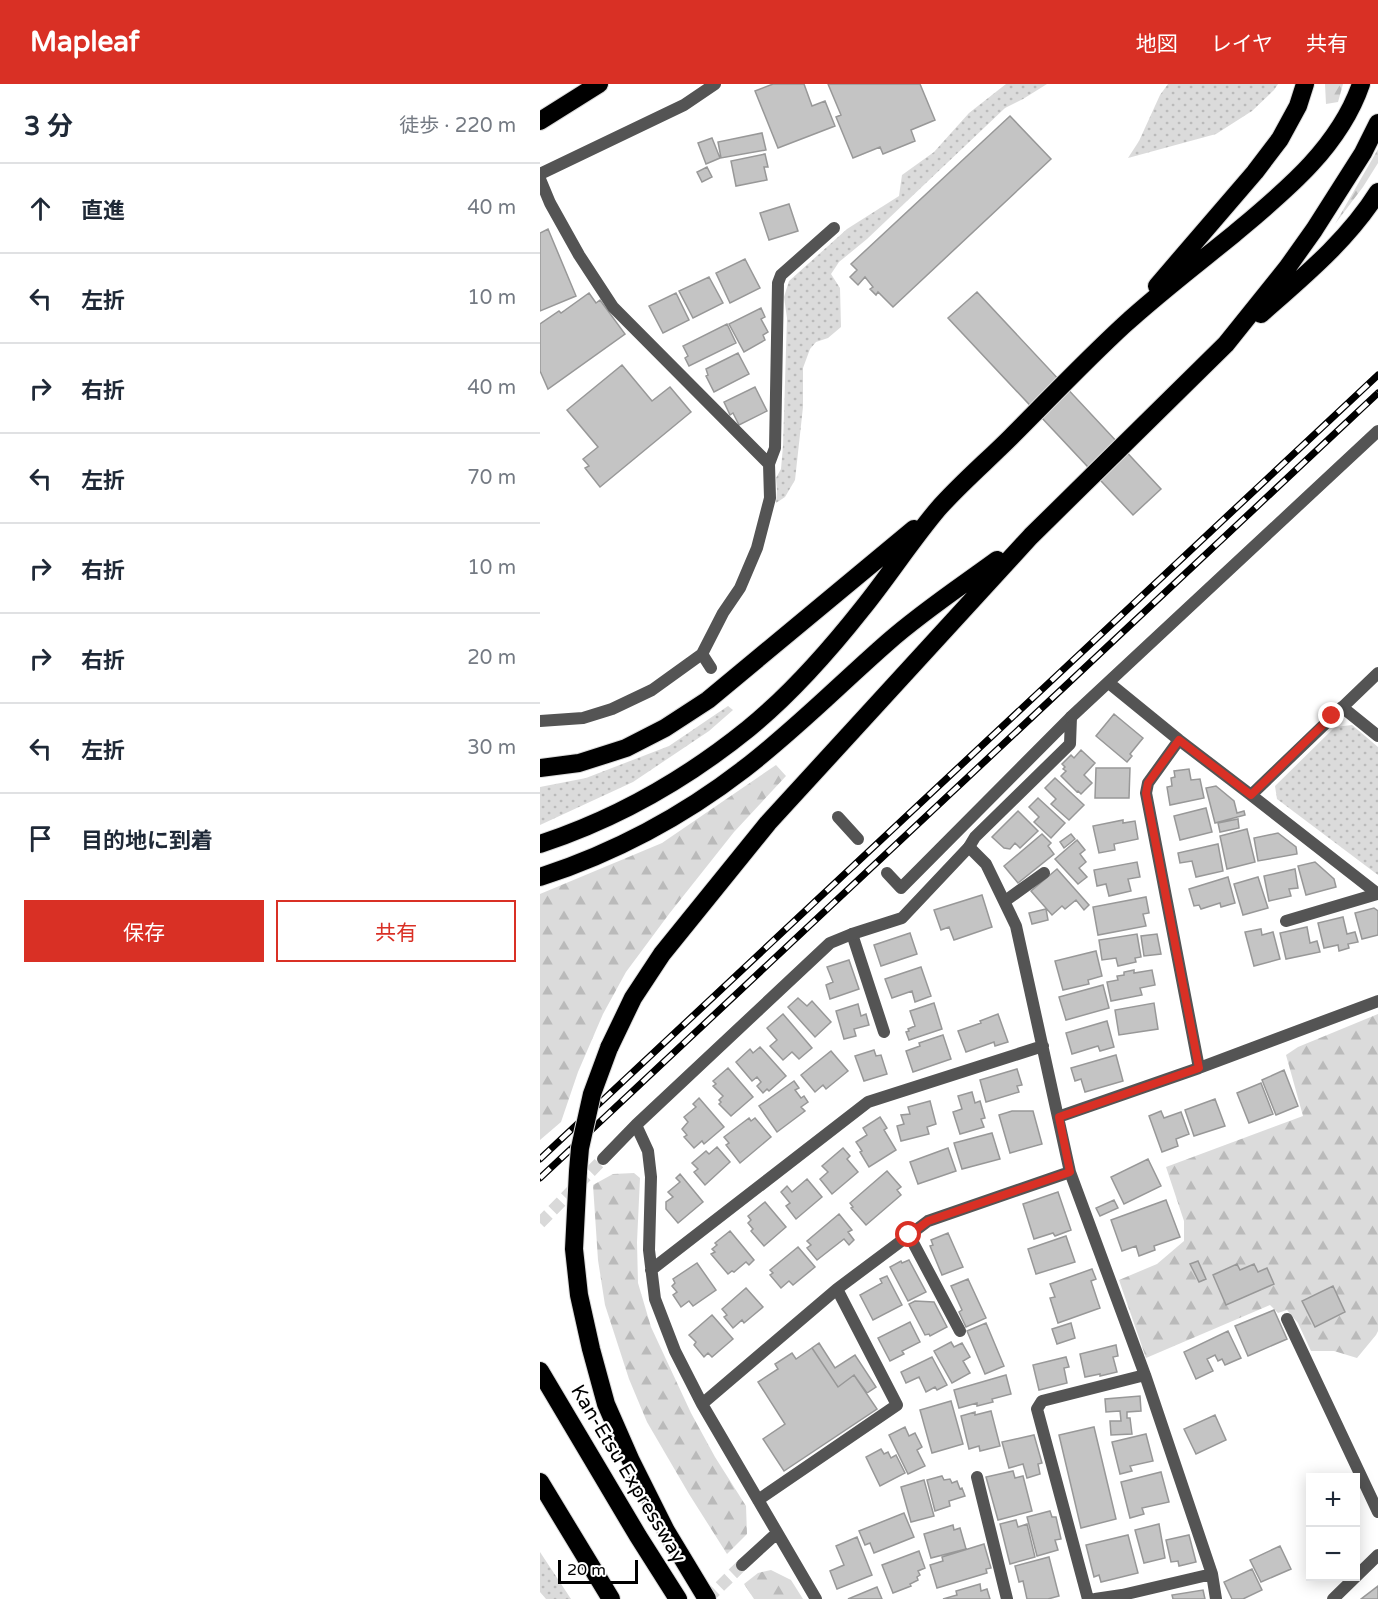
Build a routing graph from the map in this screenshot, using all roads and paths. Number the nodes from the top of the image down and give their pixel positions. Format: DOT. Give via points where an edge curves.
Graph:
graph roads {
  1 [pos="599,84"];
  2 [pos="715,84"];
  3 [pos="1305,84"];
  4 [pos="1361,84"];
  5 [pos="540,121"];
  6 [pos="1378,123"];
  7 [pos="540,177"];
  8 [pos="1378,192"];
  9 [pos="834,228"];
  10 [pos="1125,324"];
  11 [pos="1226,344"];
  12 [pos="1378,431"];
  13 [pos="769,464"];
  14 [pos="938,509"];
  15 [pos="1030,536"];
  16 [pos="702,654"];
  17 [pos="711,668"];
  18 [pos="1378,673"];
  19 [pos="1109,683"];
  20 [pos="1342,707"];
  21 [pos="1071,717"];
  22 [pos="540,721"];
  23 [pos="1378,736"];
  24 [pos="1179,740"];
  25 [pos="540,768"];
  26 [pos="1251,795"];
  27 [pos="838,817"];
  28 [pos="858,839"];
  29 [pos="540,844"];
  30 [pos="969,847"];
  31 [pos="887,873"];
  32 [pos="1044,873"];
  33 [pos="540,878"];
  34 [pos="1378,894"];
  35 [pos="1005,901"];
  36 [pos="1286,921"];
  37 [pos="852,934"];
  38 [pos="1378,1001"];
  39 [pos="884,1032"];
  40 [pos="1043,1046"];
  41 [pos="1199,1068"];
  42 [pos="1059,1117"];
  43 [pos="636,1125"];
  44 [pos="603,1159"];
  45 [pos="1070,1172"];
  46 [pos="909,1235"];
  47 [pos="651,1270"];
  48 [pos="837,1289"];
  49 [pos="1287,1319"];
  50 [pos="960,1330"];
  51 [pos="540,1371"];
  52 [pos="1145,1376"];
  53 [pos="702,1404"];
  54 [pos="977,1477"];
  55 [pos="540,1482"];
  56 [pos="758,1500"];
  57 [pos="1378,1512"];
  58 [pos="777,1533"];
  59 [pos="1378,1555"];
  60 [pos="742,1565"];
  61 [pos="1212,1574"];
  62 [pos="1122,1597"];
  63 [pos="611,1599"];
  64 [pos="678,1599"];
  65 [pos="707,1599"];
  66 [pos="816,1599"];
  67 [pos="1007,1599"];
  68 [pos="1088,1599"];
  69 [pos="1095,1599"];
  70 [pos="1216,1599"];
  71 [pos="1333,1599"];
  1 -- 5 [label="highway"];
  2 -- 7 [label="street" via="684,105"];
  3 -- 10 [label="highway" via="1298,106 1274,147"];
  4 -- 10 [label="highway" via="1337,133 1283,192"];
  6 -- 11 [label="highway" via="1314,230"];
  7 -- 13 [label="street" via="579,255 613,307"];
  8 -- 11 [label="highway" via="1323,259"];
  9 -- 13 [label="street" via="781,275 778,283 775,448"];
  10 -- 14 [label="highway"];
  11 -- 15 [label="highway"];
  12 -- 19 [label="street"];
  13 -- 16 [label="street" via="771,498 757,548 740,588"];
  14 -- 25 [label="highway" via="700,706 626,748 579,763"];
  14 -- 29 [label="highway" via="828,650 791,691 748,729 658,791 612,816"];
  15 -- 33 [label="highway" via="929,609 779,741 709,794 637,838"];
  15 -- 65 [label="highway, bridge" via="768,823 662,954 633,998 592,1094 580,1148 574,1249 591,1350 606,1404 631,1461 666,1531"];
  16 -- 17 [label="street"];
  16 -- 22 [label="street" via="652,690 612,709 583,718"];
  18 -- 20 [label="street"];
  19 -- 21 [label="street"];
  19 -- 24 [label="street"];
  20 -- 23 [label="street"];
  20 -- 26 [label="street"];
  21 -- 30 [label="street" via="1070,744"];
  21 -- 31 [label="street" via="901,888"];
  24 -- 26 [label="street"];
  24 -- 41 [label="street" via="1148,783 1146,793"];
  26 -- 34 [label="street"];
  27 -- 28 [label="street"];
  30 -- 35 [label="street" via="986,864"];
  30 -- 37 [label="street" via="902,918"];
  32 -- 35 [label="street"];
  34 -- 36 [label="street"];
  35 -- 40 [label="street" via="1016,926"];
  37 -- 39 [label="street"];
  37 -- 43 [label="street" via="830,943"];
  38 -- 41 [label="street"];
  40 -- 42 [label="street"];
  40 -- 47 [label="street" via="868,1102"];
  41 -- 42 [label="street"];
  42 -- 45 [label="street"];
  43 -- 44 [label="street"];
  43 -- 47 [label="street" via="648,1151 651,1177"];
  45 -- 46 [label="street" via="928,1221"];
  45 -- 52 [label="street"];
  46 -- 48 [label="street"];
  46 -- 50 [label="street"];
  47 -- 53 [label="street" via="655,1299"];
  48 -- 53 [label="street"];
  48 -- 56 [label="street" via="897,1405"];
  49 -- 57 [label="street"];
  51 -- 64 [label="highway, Kan-Etsu Expressway"];
  52 -- 61 [label="street"];
  52 -- 68 [label="street" via="1042,1401 1037,1409"];
  53 -- 56 [label="street"];
  54 -- 67 [label="street"];
  55 -- 63 [label="highway"];
  56 -- 58 [label="street"];
  58 -- 60 [label="street"];
  58 -- 66 [label="street"];
  59 -- 71 [label="street"];
  61 -- 62 [label="street"];
  61 -- 70 [label="street"];
  62 -- 69 [label="street"];
}
